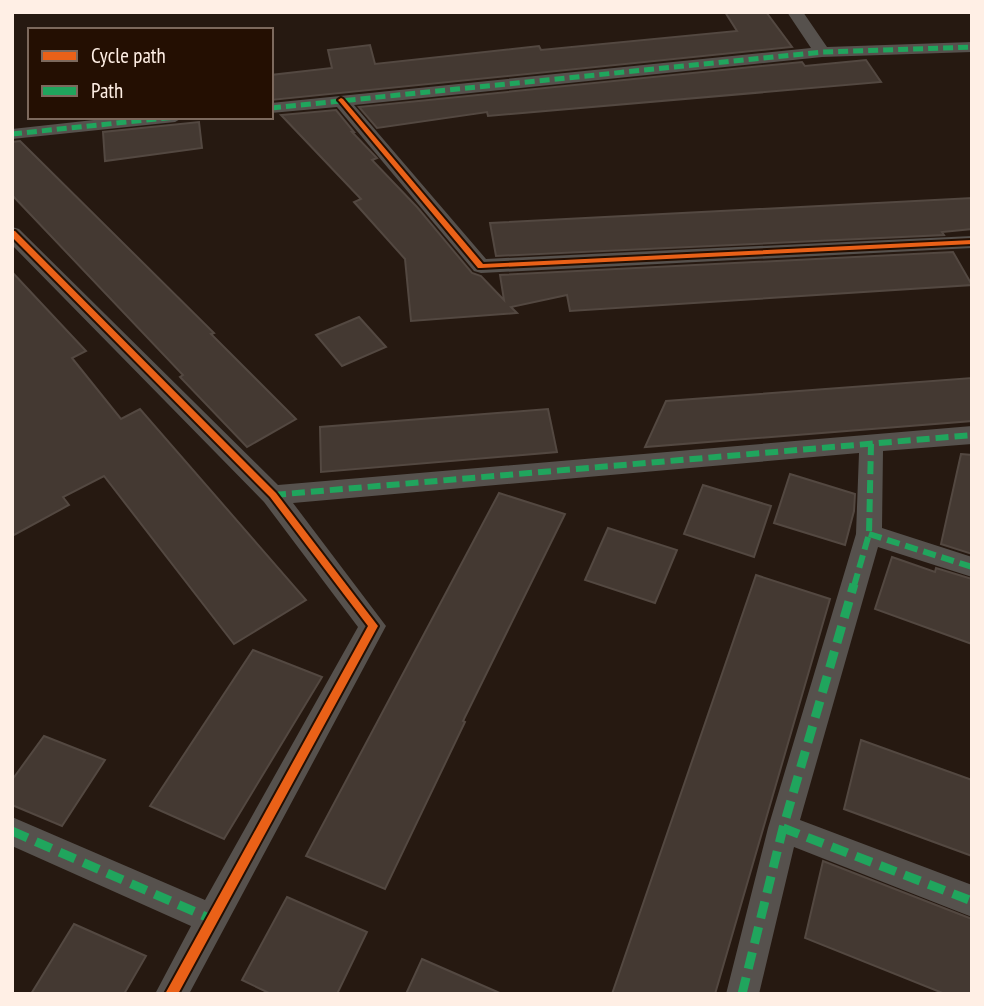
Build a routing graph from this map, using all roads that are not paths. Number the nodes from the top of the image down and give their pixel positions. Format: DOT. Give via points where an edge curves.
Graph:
graph roads {
  1 [pos="795,12"];
  2 [pos="972,47"];
  3 [pos="822,52"];
  4 [pos="341,100"];
  5 [pos="273,107"];
  6 [pos="156,119"];
  7 [pos="12,134"];
  8 [pos="12,233"];
  9 [pos="972,242"];
  10 [pos="972,435"];
  11 [pos="871,444"];
  12 [pos="273,495"];
  13 [pos="869,534"];
  14 [pos="972,567"];
  15 [pos="783,828"];
  16 [pos="12,831"];
  17 [pos="972,901"];
  18 [pos="211,919"];
  19 [pos="171,994"];
  20 [pos="742,994"];
  1 -- 3 [label="street"];
  2 -- 3 [label="street"];
  3 -- 4 [label="street"];
  4 -- 5 [label="street"];
  4 -- 9 [label="street" via="481,266"];
  6 -- 7 [label="street"];
  8 -- 12 [label="street"];
  10 -- 11 [label="street"];
  11 -- 12 [label="street"];
  11 -- 13 [label="street"];
  12 -- 18 [label="street" via="373,626"];
  13 -- 14 [label="street"];
  13 -- 15 [label="street"];
  15 -- 17 [label="street"];
  15 -- 20 [label="street"];
  16 -- 18 [label="street"];
  18 -- 19 [label="street"];
}
